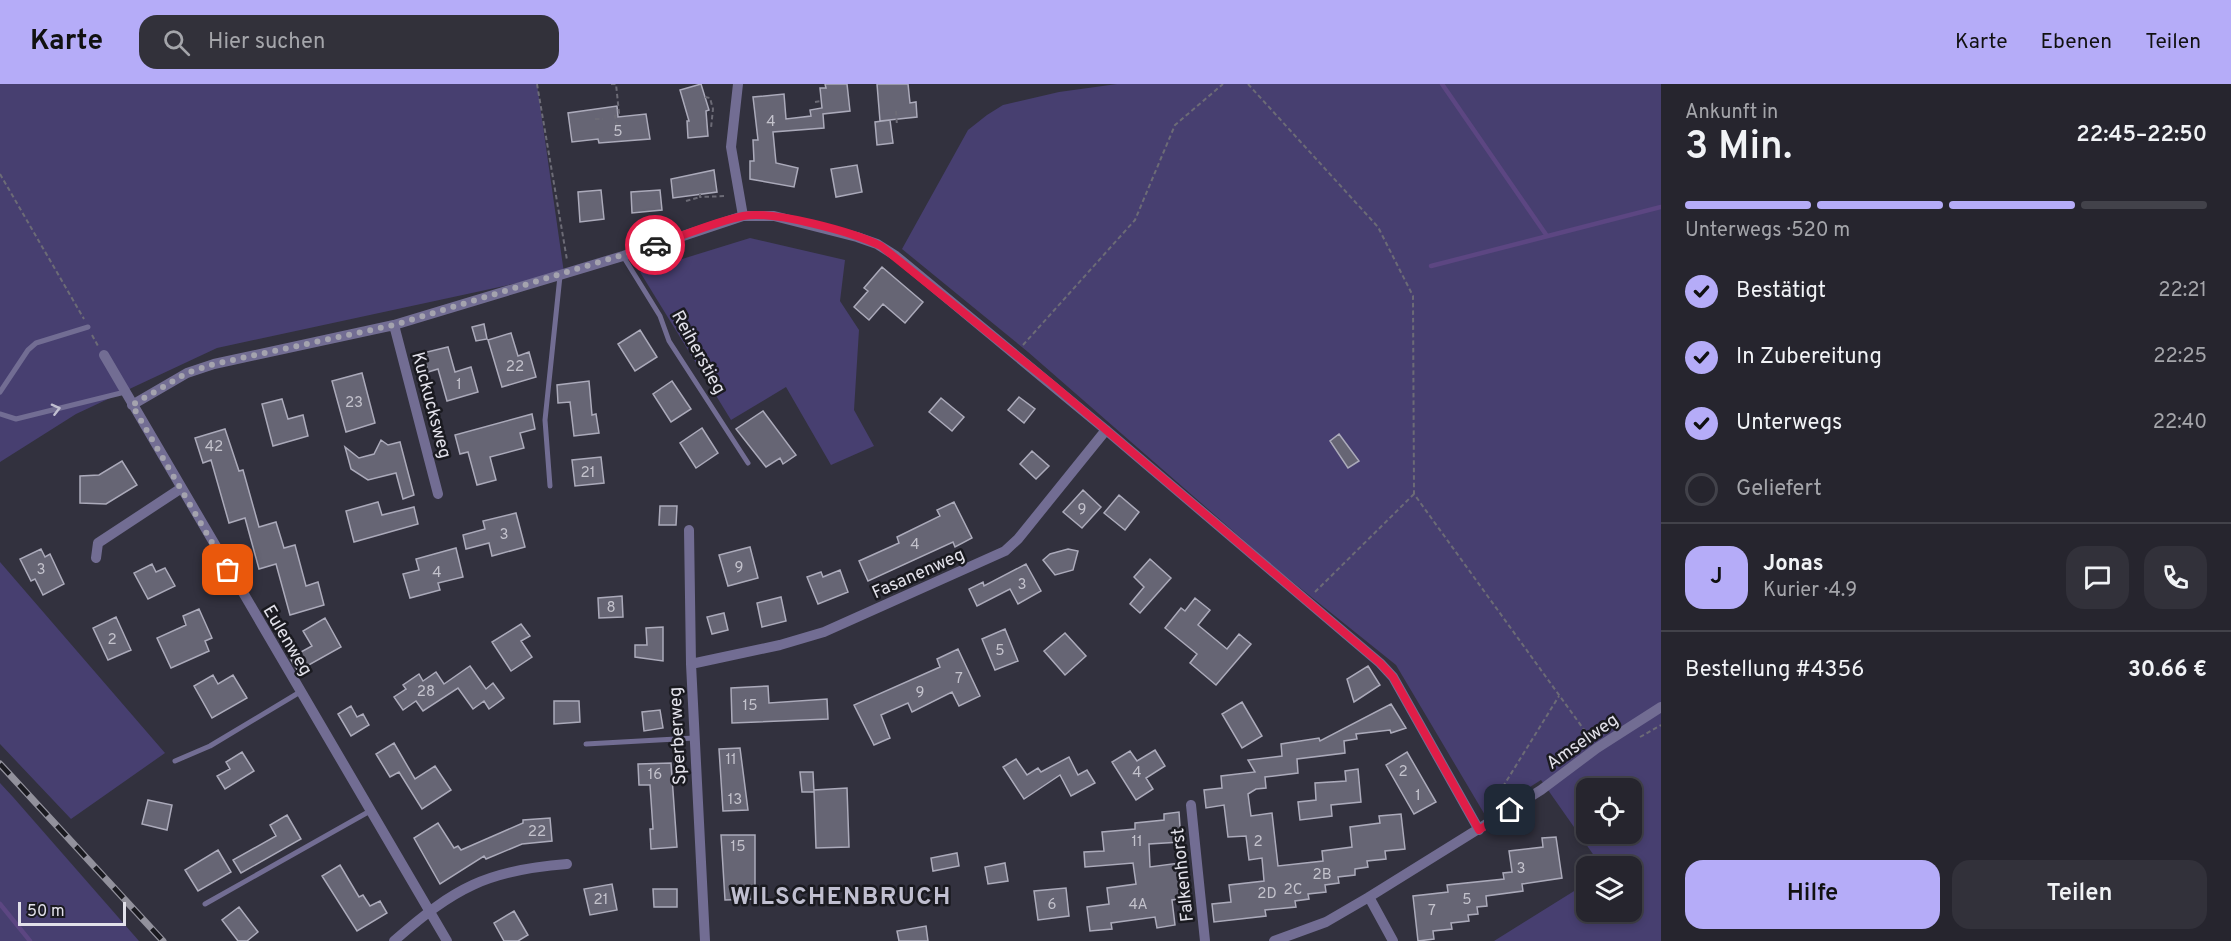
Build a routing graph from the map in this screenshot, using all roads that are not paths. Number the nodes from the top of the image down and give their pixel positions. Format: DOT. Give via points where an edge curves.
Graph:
graph roads {
  1 [pos="738,84"];
  2 [pos="743,216"];
  3 [pos="623,256"];
  4 [pos="565,273"];
  5 [pos="394,325"];
  6 [pos="88,327"];
  7 [pos="104,355"];
  8 [pos="0,392"];
  9 [pos="125,392"];
  10 [pos="132,405"];
  11 [pos="0,414"];
  12 [pos="1106,430"];
  13 [pos="748,463"];
  14 [pos="550,486"];
  15 [pos="180,489"];
  16 [pos="438,494"];
  17 [pos="689,530"];
  18 [pos="96,558"];
  19 [pos="691,664"];
  20 [pos="300,692"];
  21 [pos="1661,707"];
  22 [pos="694,738"];
  23 [pos="586,744"];
  24 [pos="175,761"];
  25 [pos="1191,805"];
  26 [pos="370,811"];
  27 [pos="1479,830"];
  28 [pos="567,864"];
  29 [pos="1369,897"];
  30 [pos="205,904"];
  31 [pos="428,910"];
  32 [pos="394,941"];
  33 [pos="447,941"];
  34 [pos="705,941"];
  35 [pos="1205,941"];
  36 [pos="1274,941"];
  37 [pos="1393,941"];
  1 -- 2 [label="street" via="731,147"];
  2 -- 3 [label="street"];
  2 -- 12 [label="street" via="774,216 877,244"];
  3 -- 4 [label="street"];
  3 -- 13 [label="lane, Reiherstieg" via="660,316 669,341"];
  4 -- 5 [label="street"];
  4 -- 14 [label="lane" via="545,420"];
  5 -- 10 [label="street" via="214,364 187,373"];
  5 -- 16 [label="street, Kuckucksweg"];
  6 -- 8 [label="lane" via="36,344"];
  7 -- 9 [label="street, Eulenweg"];
  9 -- 10 [label="street, Eulenweg"];
  11 -- 9 [label="lane, one-way" via="16,418"];
  10 -- 15 [label="street, Eulenweg"];
  12 -- 19 [label="street, Fasanenweg" via="1005,551 824,632"];
  12 -- 27 [label="street" via="1393,677"];
  15 -- 18 [label="street" via="98,543"];
  15 -- 20 [label="street, Eulenweg"];
  17 -- 19 [label="street, Sperberweg"];
  19 -- 22 [label="street, Sperberweg"];
  20 -- 24 [label="lane" via="210,746"];
  20 -- 26 [label="street, Eulenweg"];
  21 -- 27 [label="street, Amselweg"];
  22 -- 23 [label="lane"];
  22 -- 34 [label="street, Sperberweg"];
  25 -- 35 [label="street, Falkenhorst"];
  26 -- 30 [label="lane"];
  26 -- 31 [label="street, Eulenweg"];
  27 -- 29 [label="street, Amselweg"];
  28 -- 31 [label="street" via="525,867 484,878"];
  29 -- 36 [label="street, Amselweg" via="1326,922"];
  29 -- 37 [label="street"];
  31 -- 32 [label="street"];
  31 -- 33 [label="street, Eulenweg"];
}
